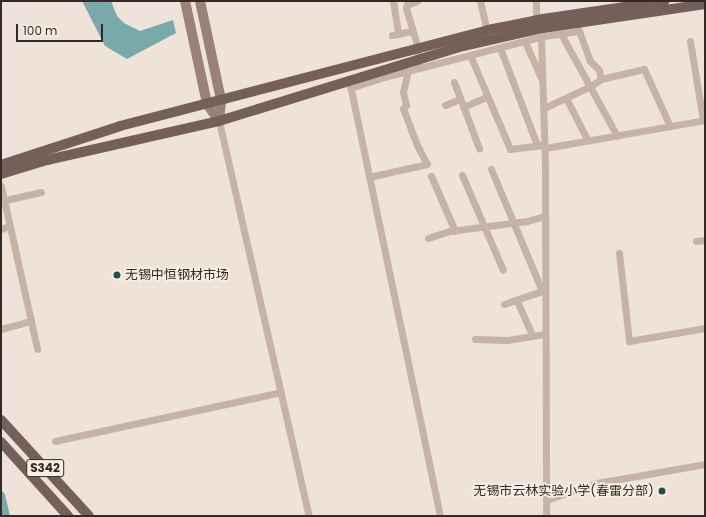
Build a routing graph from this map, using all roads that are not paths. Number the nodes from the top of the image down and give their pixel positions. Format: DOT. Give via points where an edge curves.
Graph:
graph roads {
  1 [pos="185,1"];
  2 [pos="200,1"];
  3 [pos="392,1"];
  4 [pos="417,1"];
  5 [pos="480,1"];
  6 [pos="536,1"];
  7 [pos="666,1"];
  8 [pos="408,3"];
  9 [pos="705,4"];
  10 [pos="536,20"];
  11 [pos="578,27"];
  12 [pos="412,31"];
  13 [pos="487,31"];
  14 [pos="561,34"];
  15 [pos="541,37"];
  16 [pos="690,41"];
  17 [pos="525,42"];
  18 [pos="418,48"];
  19 [pos="500,48"];
  20 [pos="470,55"];
  21 [pos="418,64"];
  22 [pos="408,71"];
  23 [pos="601,79"];
  24 [pos="454,82"];
  25 [pos="543,82"];
  26 [pos="349,84"];
  27 [pos="591,86"];
  28 [pos="487,97"];
  29 [pos="566,98"];
  30 [pos="460,99"];
  31 [pos="221,100"];
  32 [pos="208,104"];
  33 [pos="445,106"];
  34 [pos="463,107"];
  35 [pos="544,108"];
  36 [pos="704,120"];
  37 [pos="219,121"];
  38 [pos="670,126"];
  39 [pos="616,136"];
  40 [pos="588,141"];
  41 [pos="542,146"];
  42 [pos="479,148"];
  43 [pos="1,165"];
  44 [pos="491,169"];
  45 [pos="1,174"];
  46 [pos="431,176"];
  47 [pos="462,176"];
  48 [pos="369,177"];
  49 [pos="1,186"];
  50 [pos="41,192"];
  51 [pos="3,201"];
  52 [pos="545,216"];
  53 [pos="514,223"];
  54 [pos="9,226"];
  55 [pos="484,227"];
  56 [pos="1,229"];
  57 [pos="455,231"];
  58 [pos="428,238"];
  59 [pos="705,240"];
  60 [pos="696,241"];
  61 [pos="619,253"];
  62 [pos="503,270"];
  63 [pos="545,290"];
  64 [pos="517,301"];
  65 [pos="504,304"];
  66 [pos="31,321"];
  67 [pos="705,328"];
  68 [pos="1,329"];
  69 [pos="545,334"];
  70 [pos="532,335"];
  71 [pos="475,339"];
  72 [pos="37,349"];
  73 [pos="281,392"];
  74 [pos="1,420"];
  75 [pos="55,441"];
  76 [pos="1,442"];
  77 [pos="705,464"];
  78 [pos="546,500"];
  79 [pos="68,516"];
  80 [pos="89,516"];
  81 [pos="309,516"];
  82 [pos="440,516"];
  83 [pos="546,516"];
  1 -- 32 [label="main road"];
  2 -- 31 [label="main road"];
  3 -- 12 [label="street" via="395,35"];
  4 -- 8 [label="street"];
  5 -- 13 [label="street"];
  6 -- 10 [label="street"];
  7 -- 10 [label="main road"];
  8 -- 12 [label="street"];
  9 -- 11 [label="main road"];
  10 -- 13 [label="main road"];
  11 -- 14 [label="street"];
  11 -- 21 [label="main road" via="463,46"];
  11 -- 23 [label="street" via="590,62 599,70"];
  12 -- 18 [label="street"];
  13 -- 18 [label="main road"];
  14 -- 15 [label="street"];
  14 -- 27 [label="street"];
  15 -- 17 [label="street"];
  15 -- 25 [label="street"];
  16 -- 36 [label="street"];
  17 -- 19 [label="street"];
  17 -- 25 [label="street"];
  18 -- 21 [label="street"];
  18 -- 31 [label="main road"];
  19 -- 20 [label="street"];
  19 -- 41 [label="street"];
  20 -- 21 [label="street"];
  20 -- 28 [label="street"];
  21 -- 22 [label="street"];
  21 -- 26 [label="main road"];
  22 -- 26 [label="street"];
  22 -- 48 [label="street" via="403,92 406,105 403,109 416,145 427,164"];
  23 -- 27 [label="street"];
  23 -- 38 [label="street" via="644,69"];
  24 -- 30 [label="street"];
  25 -- 35 [label="street"];
  26 -- 37 [label="main road"];
  26 -- 48 [label="street"];
  27 -- 29 [label="street"];
  27 -- 39 [label="street"];
  28 -- 34 [label="street"];
  28 -- 41 [label="street" via="510,149"];
  29 -- 35 [label="street"];
  29 -- 40 [label="street"];
  30 -- 33 [label="street"];
  30 -- 34 [label="street"];
  31 -- 32 [label="main road"];
  31 -- 37 [label="main road"];
  32 -- 37 [label="main road"];
  32 -- 43 [label="main road" via="120,126"];
  34 -- 42 [label="street"];
  35 -- 41 [label="street"];
  36 -- 38 [label="street"];
  37 -- 45 [label="main road" via="47,160"];
  37 -- 73 [label="street"];
  38 -- 39 [label="street"];
  39 -- 40 [label="street"];
  40 -- 41 [label="street"];
  41 -- 52 [label="street" via="545,159"];
  44 -- 53 [label="street"];
  46 -- 57 [label="street"];
  47 -- 55 [label="street"];
  48 -- 82 [label="street"];
  49 -- 51 [label="street"];
  50 -- 51 [label="street"];
  51 -- 54 [label="street"];
  52 -- 53 [label="street"];
  52 -- 63 [label="street"];
  53 -- 55 [label="street"];
  53 -- 63 [label="street" via="540,286"];
  54 -- 56 [label="street"];
  54 -- 66 [label="street"];
  55 -- 57 [label="street"];
  55 -- 62 [label="street"];
  57 -- 58 [label="street"];
  59 -- 60 [label="street"];
  61 -- 67 [label="street" via="629,341"];
  63 -- 64 [label="street"];
  63 -- 69 [label="street"];
  64 -- 65 [label="street"];
  64 -- 70 [label="street"];
  66 -- 68 [label="street"];
  66 -- 72 [label="street"];
  69 -- 70 [label="street"];
  69 -- 78 [label="street"];
  70 -- 71 [label="street" via="507,340"];
  73 -- 75 [label="street"];
  73 -- 81 [label="street"];
  74 -- 80 [label="main road, S342"];
  76 -- 79 [label="main road, S342"];
  77 -- 78 [label="street" via="597,482"];
  78 -- 83 [label="street"];
}
